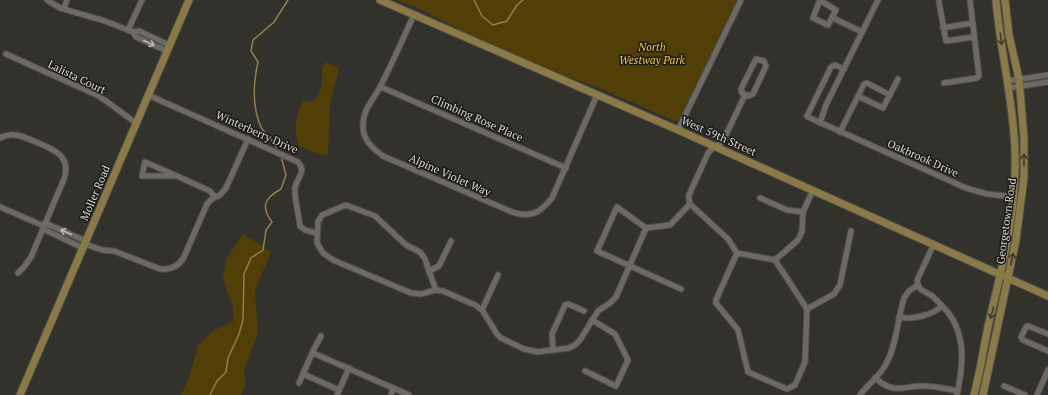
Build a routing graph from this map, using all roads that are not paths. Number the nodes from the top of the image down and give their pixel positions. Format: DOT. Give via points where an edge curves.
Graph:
graph roads {
  1 [pos="47,0"];
  2 [pos="67,0"];
  3 [pos="142,0"];
  4 [pos="189,0"];
  5 [pos="380,0"];
  6 [pos="741,0"];
  7 [pos="878,0"];
  8 [pos="970,0"];
  9 [pos="996,0"];
  10 [pos="1005,0"];
  11 [pos="939,2"];
  12 [pos="64,8"];
  13 [pos="414,15"];
  14 [pos="833,18"];
  15 [pos="972,23"];
  16 [pos="943,28"];
  17 [pos="130,31"];
  18 [pos="862,32"];
  19 [pos="973,37"];
  20 [pos="168,48"];
  21 [pos="6,54"];
  22 [pos="844,69"];
  23 [pos="1048,75"];
  24 [pos="898,79"];
  25 [pos="1048,82"];
  26 [pos="944,83"];
  27 [pos="1019,83"];
  28 [pos="1008,84"];
  29 [pos="381,87"];
  30 [pos="148,95"];
  31 [pos="597,95"];
  32 [pos="745,95"];
  33 [pos="890,95"];
  34 [pos="858,96"];
  35 [pos="136,123"];
  36 [pos="820,123"];
  37 [pos="678,130"];
  38 [pos="840,132"];
  39 [pos="0,138"];
  40 [pos="248,139"];
  41 [pos="716,146"];
  42 [pos="566,168"];
  43 [pos="177,176"];
  44 [pos="813,190"];
  45 [pos="215,197"];
  46 [pos="1013,197"];
  47 [pos="760,198"];
  48 [pos="1022,198"];
  49 [pos="690,204"];
  50 [pos="0,207"];
  51 [pos="803,212"];
  52 [pos="44,226"];
  53 [pos="646,228"];
  54 [pos="851,231"];
  55 [pos="317,232"];
  56 [pos="451,241"];
  57 [pos="85,244"];
  58 [pos="934,244"];
  59 [pos="737,253"];
  60 [pos="775,260"];
  61 [pos="630,266"];
  62 [pos="429,271"];
  63 [pos="18,273"];
  64 [pos="498,275"];
  65 [pos="1001,275"];
  66 [pos="1008,278"];
  67 [pos="918,285"];
  68 [pos="681,289"];
  69 [pos="436,290"];
  70 [pos="1048,296"];
  71 [pos="942,306"];
  72 [pos="807,309"];
  73 [pos="482,310"];
  74 [pos="584,311"];
  75 [pos="899,317"];
  76 [pos="592,320"];
  77 [pos="1048,334"];
  78 [pos="321,336"];
  79 [pos="553,350"];
  80 [pos="1048,351"];
  81 [pos="313,353"];
  82 [pos="349,368"];
  83 [pos="1048,370"];
  84 [pos="585,371"];
  85 [pos="303,374"];
  86 [pos="875,378"];
  87 [pos="300,383"];
  88 [pos="1004,386"];
  89 [pos="394,388"];
  90 [pos="338,393"];
  91 [pos="958,393"];
  92 [pos="20,395"];
  93 [pos="390,395"];
  94 [pos="409,395"];
  95 [pos="860,395"];
  96 [pos="974,395"];
  97 [pos="983,395"];
  98 [pos="1025,395"];
  99 [pos="1037,395"];
  1 -- 12 [label="street"];
  2 -- 12 [label="street"];
  3 -- 17 [label="street"];
  4 -- 20 [label="street, Moller Road"];
  5 -- 13 [label="street, West 59th Street"];
  6 -- 37 [label="street"];
  7 -- 18 [label="street"];
  8 -- 15 [label="street"];
  9 -- 28 [label="street, Georgetown Road, one-way"];
  10 -- 27 [label="street, Georgetown Road"];
  11 -- 16 [label="street"];
  12 -- 17 [label="street"];
  13 -- 29 [label="street"];
  13 -- 31 [label="street, West 59th Street"];
  14 -- 14 [label="street" via="836,8 820,1 812,18 828,25"];
  14 -- 18 [label="street"];
  15 -- 16 [label="street"];
  15 -- 19 [label="street"];
  16 -- 19 [label="street" via="947,42"];
  17 -- 20 [label="street" via="136,37"];
  18 -- 22 [label="street"];
  19 -- 26 [label="street" via="979,76"];
  20 -- 30 [label="street, Moller Road"];
  21 -- 35 [label="street, Lalista Court" via="99,96"];
  22 -- 36 [label="street"];
  22 -- 36 [label="street" via="835,65 831,67 807,116"];
  23 -- 27 [label="street"];
  24 -- 33 [label="street"];
  25 -- 27 [label="street"];
  27 -- 28 [label="street"];
  48 -- 27 [label="street, Georgetown Road, one-way" via="1024,138"];
  28 -- 46 [label="street, Georgetown Road" via="1015,153"];
  29 -- 42 [label="street, Climbing Rose Place"];
  29 -- 42 [label="street, Alpine Violet Way" via="365,114 363,124 368,144 383,156 512,212 528,215 542,209 552,198"];
  30 -- 35 [label="street, Moller Road"];
  30 -- 40 [label="street, Winterberry Drive"];
  31 -- 37 [label="street, West 59th Street"];
  31 -- 42 [label="street"];
  32 -- 32 [label="street" via="741,89 755,61 764,61 766,66 753,94"];
  32 -- 41 [label="street" via="722,141"];
  33 -- 34 [label="street" via="866,84"];
  33 -- 34 [label="street" via="881,108"];
  34 -- 38 [label="street"];
  35 -- 57 [label="street, Moller Road"];
  36 -- 38 [label="street, Oakbrook Drive"];
  37 -- 41 [label="street, West 59th Street"];
  38 -- 46 [label="street, Oakbrook Drive" via="966,188"];
  39 -- 52 [label="street" via="17,135 52,149 64,160 66,175"];
  40 -- 45 [label="street" via="227,187"];
  40 -- 55 [label="street, Winterberry Drive" via="300,163 302,173 295,189 300,226 305,230"];
  41 -- 44 [label="street, West 59th Street"];
  41 -- 49 [label="street" via="708,152 695,181 689,196"];
  43 -- 43 [label="street" via="142,176 144,162 164,170"];
  43 -- 45 [label="street" via="210,191"];
  44 -- 51 [label="street"];
  44 -- 58 [label="street, West 59th Street"];
  45 -- 57 [label="street" via="206,206 184,257 170,269 160,269 114,250 102,250"];
  46 -- 48 [label="street, Oakbrook Drive"];
  46 -- 65 [label="street, Georgetown Road"];
  47 -- 51 [label="street" via="787,210"];
  66 -- 48 [label="street, Georgetown Road, one-way"];
  49 -- 53 [label="street" via="670,226"];
  49 -- 59 [label="street" via="728,239"];
  50 -- 52 [label="street"];
  51 -- 60 [label="street" via="800,236"];
  52 -- 57 [label="street"];
  52 -- 63 [label="street" via="30,259"];
  53 -- 61 [label="street"];
  53 -- 61 [label="street" via="617,207 597,251"];
  54 -- 72 [label="street" via="840,285 834,294"];
  55 -- 62 [label="street" via="318,220 322,215 346,205 351,206 375,216 406,245 420,252"];
  55 -- 69 [label="street" via="316,242 319,248 331,259 412,293 423,294"];
  56 -- 62 [label="street" via="439,266"];
  57 -- 92 [label="street, Moller Road"];
  58 -- 65 [label="street, West 59th Street"];
  58 -- 67 [label="street" via="918,278"];
  59 -- 60 [label="street"];
  59 -- 72 [label="street" via="716,303 738,330 748,372 787,389 795,385 805,362"];
  60 -- 72 [label="street"];
  61 -- 68 [label="street"];
  61 -- 76 [label="street" via="616,297 598,311"];
  62 -- 69 [label="street"];
  64 -- 73 [label="street"];
  65 -- 66 [label="street, West 59th Street"];
  65 -- 96 [label="street, Georgetown Road, one-way"];
  66 -- 70 [label="street, West 59th Street"];
  66 -- 97 [label="street, Georgetown Road"];
  67 -- 71 [label="street"];
  67 -- 75 [label="street" via="906,294"];
  69 -- 73 [label="street"];
  71 -- 75 [label="street" via="936,311 912,318"];
  71 -- 91 [label="street" via="953,320 960,340 963,362"];
  73 -- 79 [label="street" via="503,339 531,351"];
  74 -- 79 [label="street" via="568,304 564,305 552,334"];
  75 -- 86 [label="street" via="890,357"];
  76 -- 79 [label="street" via="576,344 569,348"];
  76 -- 84 [label="street" via="615,334 628,360 616,386"];
  77 -- 80 [label="street" via="1028,326 1021,336 1022,340"];
  78 -- 81 [label="street"];
  81 -- 82 [label="street"];
  81 -- 85 [label="street"];
  82 -- 89 [label="street"];
  82 -- 90 [label="street"];
  83 -- 99 [label="street"];
  85 -- 87 [label="street"];
  85 -- 90 [label="street"];
  86 -- 91 [label="street" via="891,389 931,386"];
  86 -- 95 [label="street"];
  88 -- 98 [label="street"];
  89 -- 93 [label="street"];
  89 -- 94 [label="street"];
}
